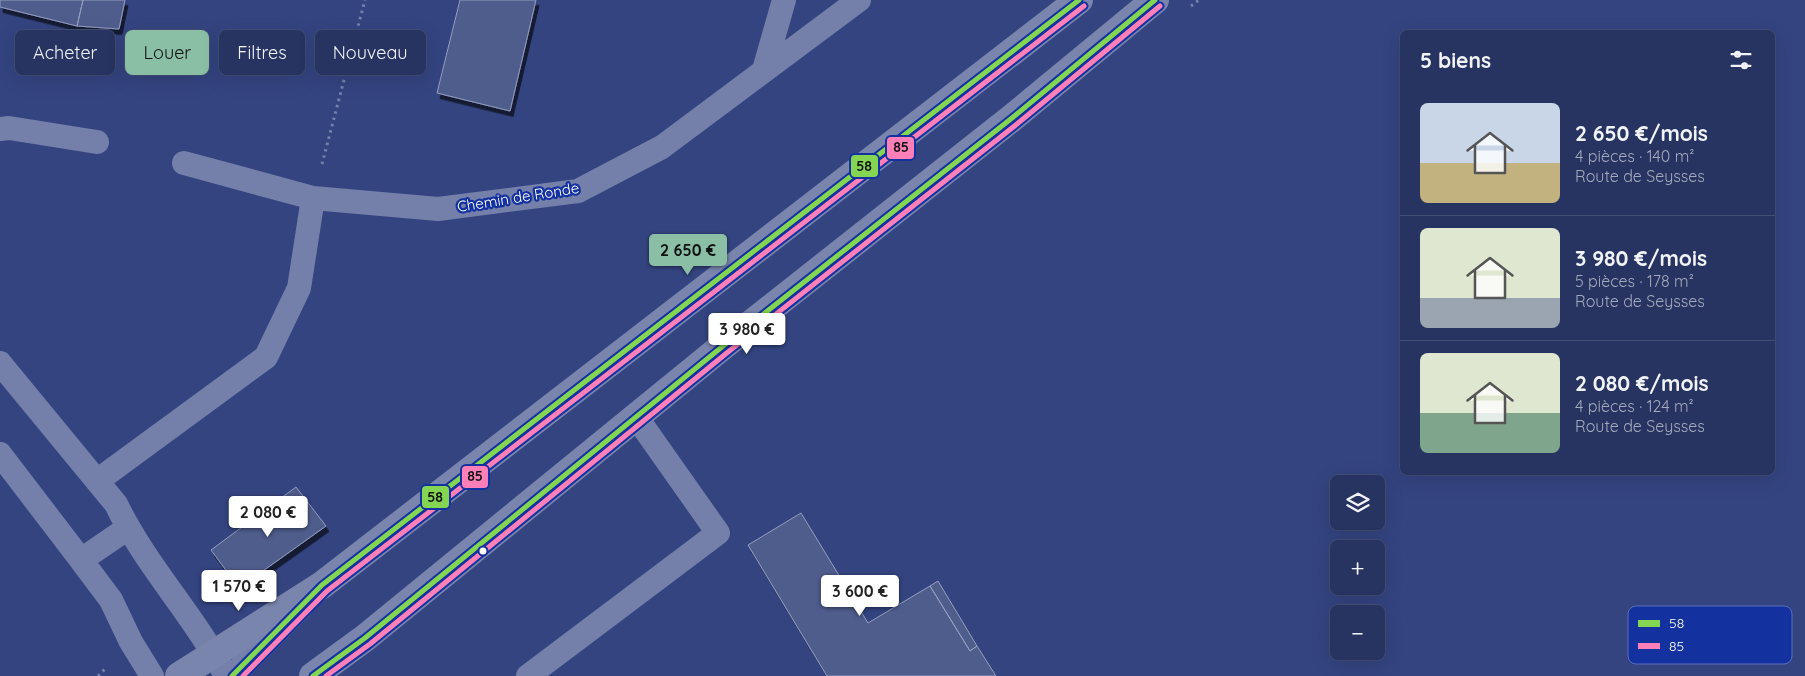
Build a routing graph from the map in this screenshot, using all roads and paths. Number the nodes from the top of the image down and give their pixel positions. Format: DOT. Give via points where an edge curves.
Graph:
graph roads {
  1 [pos="365,0"];
  2 [pos="784,0"];
  3 [pos="860,0"];
  4 [pos="1079,0"];
  5 [pos="1155,0"];
  6 [pos="764,70"];
  7 [pos="0,130"];
  8 [pos="97,142"];
  9 [pos="184,163"];
  10 [pos="313,198"];
  11 [pos="1,365"];
  12 [pos="637,418"];
  13 [pos="0,454"];
  14 [pos="97,481"];
  15 [pos="128,528"];
  16 [pos="81,560"];
  17 [pos="322,585"];
  18 [pos="220,664"];
  19 [pos="152,676"];
  20 [pos="179,676"];
  21 [pos="232,676"];
  22 [pos="313,676"];
  23 [pos="528,676"];
  1 -- 10 [label="path"];
  2 -- 6 [label="lane"];
  3 -- 6 [label="lane, Chemin de Ronde"];
  4 -- 17 [label="main road"];
  5 -- 12 [label="main road"];
  6 -- 10 [label="lane, Chemin de Ronde" via="662,147 578,191 438,208"];
  7 -- 8 [label="lane" via="9,128"];
  9 -- 10 [label="lane, Chemin de Ronde"];
  10 -- 14 [label="lane" via="299,288 266,357"];
  11 -- 14 [label="lane"];
  12 -- 22 [label="main road" via="365,638"];
  12 -- 23 [label="lane" via="718,533"];
  13 -- 16 [label="lane"];
  14 -- 15 [label="lane" via="116,504"];
  15 -- 16 [label="lane"];
  15 -- 18 [label="lane"];
  16 -- 19 [label="lane" via="111,600"];
  17 -- 18 [label="main road"];
  17 -- 21 [label="lane"];
  18 -- 20 [label="main road"];
}
